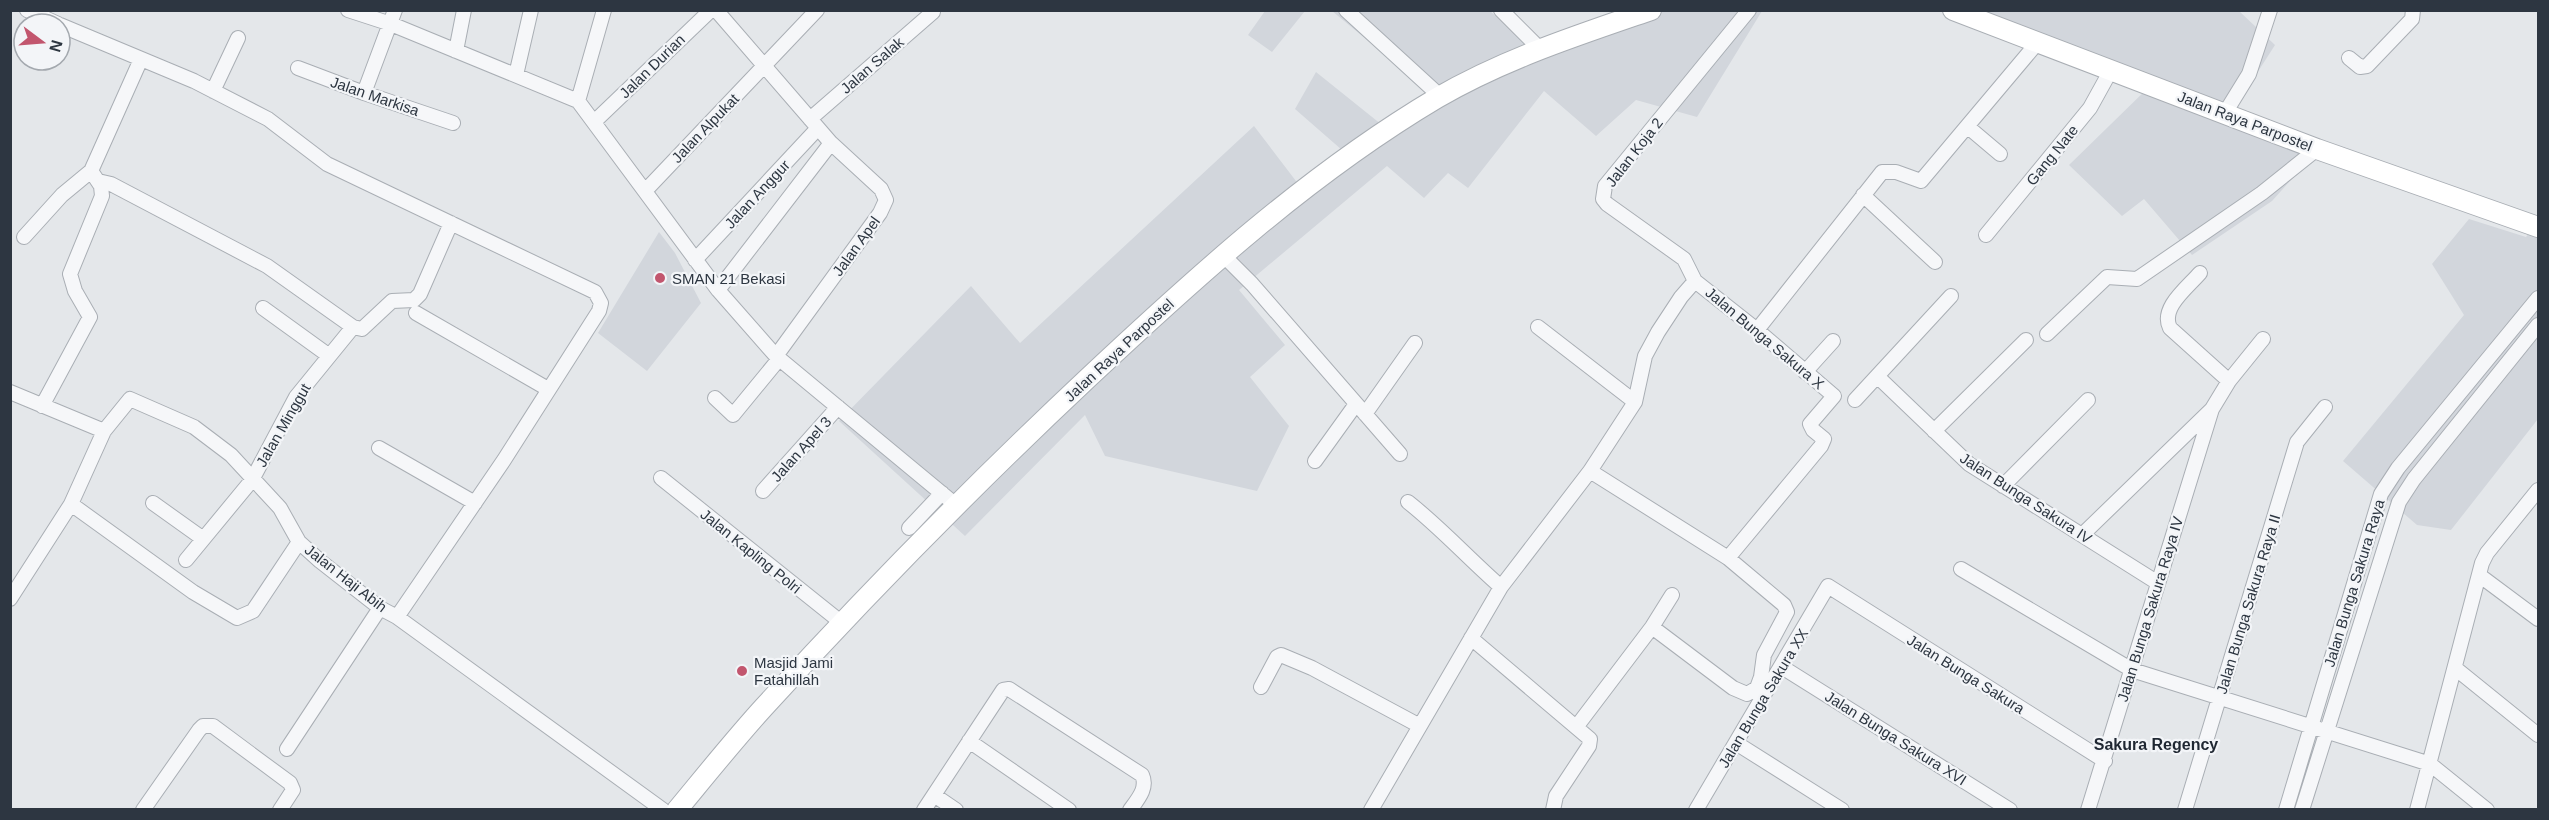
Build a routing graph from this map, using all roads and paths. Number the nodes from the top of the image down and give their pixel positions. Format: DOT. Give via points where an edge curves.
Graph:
graph roads {
  1 [pos="348,10"];
  2 [pos="464,10"];
  3 [pos="531,10"];
  4 [pos="604,10"];
  5 [pos="711,10"];
  6 [pos="716,10"];
  7 [pos="817,10"];
  8 [pos="1346,10"];
  9 [pos="1501,10"];
  10 [pos="1651,10"];
  11 [pos="1749,10"];
  12 [pos="2270,10"];
  13 [pos="2413,10"];
  14 [pos="933,12"];
  15 [pos="1963,12"];
  16 [pos="393,17"];
  17 [pos="72,30"];
  18 [pos="238,38"];
  19 [pos="2038,42"];
  20 [pos="1539,48"];
  21 [pos="456,51"];
  22 [pos="2349,58"];
  23 [pos="141,59"];
  24 [pos="764,66"];
  25 [pos="298,68"];
  26 [pos="2111,70"];
  27 [pos="516,75"];
  28 [pos="213,91"];
  29 [pos="363,93"];
  30 [pos="1440,96"];
  31 [pos="578,100"];
  32 [pos="2225,113"];
  33 [pos="594,122"];
  34 [pos="453,123"];
  35 [pos="814,123"];
  36 [pos="1968,127"];
  37 [pos="831,143"];
  38 [pos="2317,149"];
  39 [pos="2000,154"];
  40 [pos="94,176"];
  41 [pos="646,190"];
  42 [pos="1863,195"];
  43 [pos="452,223"];
  44 [pos="2538,227"];
  45 [pos="1986,235"];
  46 [pos="24,237"];
  47 [pos="1224,256"];
  48 [pos="695,260"];
  49 [pos="1935,262"];
  50 [pos="2200,273"];
  51 [pos="1695,281"];
  52 [pos="718,290"];
  53 [pos="1951,296"];
  54 [pos="2538,298"];
  55 [pos="263,308"];
  56 [pos="416,313"];
  57 [pos="2538,325"];
  58 [pos="353,327"];
  59 [pos="1538,327"];
  60 [pos="1757,330"];
  61 [pos="2047,334"];
  62 [pos="2263,339"];
  63 [pos="1833,340"];
  64 [pos="2026,340"];
  65 [pos="1415,343"];
  66 [pos="2493,352"];
  67 [pos="328,355"];
  68 [pos="777,357"];
  69 [pos="2507,363"];
  70 [pos="1805,372"];
  71 [pos="1878,377"];
  72 [pos="2229,381"];
  73 [pos="548,389"];
  74 [pos="10,392"];
  75 [pos="714,398"];
  76 [pos="1855,400"];
  77 [pos="2088,400"];
  78 [pos="1635,402"];
  79 [pos="42,406"];
  80 [pos="838,407"];
  81 [pos="2325,407"];
  82 [pos="1361,409"];
  83 [pos="2212,409"];
  84 [pos="104,431"];
  85 [pos="1934,431"];
  86 [pos="379,448"];
  87 [pos="1400,454"];
  88 [pos="1315,461"];
  89 [pos="2398,468"];
  90 [pos="1590,471"];
  91 [pos="661,478"];
  92 [pos="2414,479"];
  93 [pos="252,480"];
  94 [pos="2003,486"];
  95 [pos="763,491"];
  96 [pos="2536,497"];
  97 [pos="949,500"];
  98 [pos="1408,502"];
  99 [pos="153,503"];
  100 [pos="475,503"];
  101 [pos="71,504"];
  102 [pos="909,528"];
  103 [pos="2082,535"];
  104 [pos="202,538"];
  105 [pos="299,542"];
  106 [pos="1728,558"];
  107 [pos="186,560"];
  108 [pos="1960,568"];
  109 [pos="2479,575"];
  110 [pos="2158,583"];
  111 [pos="1828,586"];
  112 [pos="1501,587"];
  113 [pos="1672,595"];
  114 [pos="10,599"];
  115 [pos="380,608"];
  116 [pos="397,617"];
  117 [pos="2538,619"];
  118 [pos="842,623"];
  119 [pos="1652,627"];
  120 [pos="1471,638"];
  121 [pos="1782,668"];
  122 [pos="2455,668"];
  123 [pos="2132,670"];
  124 [pos="1260,687"];
  125 [pos="2219,697"];
  126 [pos="1420,726"];
  127 [pos="1577,726"];
  128 [pos="2310,726"];
  129 [pos="2326,732"];
  130 [pos="2538,735"];
  131 [pos="969,741"];
  132 [pos="1736,743"];
  133 [pos="287,749"];
  134 [pos="2105,761"];
  135 [pos="2430,764"];
  136 [pos="934,795"];
  137 [pos="143,810"];
  138 [pos="280,810"];
  139 [pos="663,810"];
  140 [pos="677,810"];
  141 [pos="924,810"];
  142 [pos="956,810"];
  143 [pos="1068,810"];
  144 [pos="1130,810"];
  145 [pos="1371,810"];
  146 [pos="1553,810"];
  147 [pos="1696,810"];
  148 [pos="1842,810"];
  149 [pos="2010,810"];
  150 [pos="2088,810"];
  151 [pos="2185,810"];
  152 [pos="2286,810"];
  153 [pos="2302,810"];
  154 [pos="2417,810"];
  155 [pos="2487,810"];
  1 -- 16 [label="street"];
  2 -- 21 [label="street"];
  3 -- 27 [label="street"];
  4 -- 31 [label="street"];
  5 -- 33 [label="street, Jalan Durian"];
  6 -- 24 [label="street"];
  7 -- 24 [label="street, Jalan Alpukat"];
  8 -- 30 [label="street"];
  9 -- 20 [label="street"];
  10 -- 20 [label="main road, Jalan Raya Parpostel"];
  11 -- 51 [label="street, Jalan Koja 2" via="1602,193 1607,204 1684,259"];
  12 -- 32 [label="street" via="2249,74"];
  13 -- 22 [label="street" via="2412,19 2367,66 2360,67"];
  14 -- 35 [label="street, Jalan Salak"];
  15 -- 19 [label="main road, Jalan Raya Parpostel"];
  16 -- 21 [label="street"];
  16 -- 29 [label="street"];
  17 -- 23 [label="street"];
  18 -- 28 [label="street"];
  19 -- 26 [label="main road, Jalan Raya Parpostel"];
  19 -- 36 [label="street"];
  20 -- 30 [label="main road, Jalan Raya Parpostel"];
  21 -- 27 [label="street"];
  23 -- 28 [label="street"];
  23 -- 40 [label="street"];
  24 -- 35 [label="street"];
  24 -- 41 [label="street, Jalan Alpukat"];
  25 -- 29 [label="street, Jalan Markisa"];
  26 -- 32 [label="main road, Jalan Raya Parpostel"];
  26 -- 45 [label="street, Gang Nate" via="2090,108"];
  27 -- 31 [label="street"];
  28 -- 43 [label="street" via="268,119 327,164"];
  29 -- 34 [label="street, Jalan Markisa"];
  30 -- 47 [label="main road, Jalan Raya Parpostel" via="1359,147"];
  31 -- 33 [label="street"];
  32 -- 38 [label="main road, Jalan Raya Parpostel"];
  33 -- 41 [label="street"];
  35 -- 37 [label="street"];
  35 -- 48 [label="street, Jalan Anggur"];
  36 -- 39 [label="street"];
  36 -- 42 [label="street" via="1921,181 1896,172 1882,172"];
  37 -- 52 [label="street"];
  37 -- 68 [label="street, Jalan Apel" via="881,189 886,200"];
  38 -- 44 [label="main road, Jalan Raya Parpostel"];
  38 -- 61 [label="street" via="2262,193 2137,279 2108,277"];
  40 -- 46 [label="street" via="63,195"];
  40 -- 58 [label="street" via="255,260"];
  40 -- 79 [label="street" via="102,196 70,274 90,317"];
  41 -- 48 [label="street"];
  42 -- 49 [label="street"];
  42 -- 60 [label="street"];
  43 -- 58 [label="street, Jalan Minggut" via="420,294 414,300 392,301 362,329"];
  43 -- 73 [label="street" via="595,292 602,303"];
  47 -- 82 [label="street"];
  47 -- 97 [label="main road, Jalan Raya Parpostel"];
  48 -- 52 [label="street"];
  50 -- 72 [label="street" via="2168,311 2167,320 2170,328"];
  51 -- 60 [label="street, Jalan Bunga Sakura X"];
  51 -- 78 [label="street" via="1645,356"];
  52 -- 68 [label="street"];
  53 -- 71 [label="street"];
  54 -- 66 [label="street, Jalan Bunga Sakura Raya"];
  55 -- 67 [label="street"];
  56 -- 73 [label="street"];
  57 -- 69 [label="street, Jalan Bunga Sakura Raya"];
  58 -- 67 [label="street, Jalan Minggut"];
  59 -- 78 [label="street"];
  60 -- 70 [label="street, Jalan Bunga Sakura X"];
  62 -- 72 [label="street"];
  63 -- 70 [label="street"];
  64 -- 85 [label="street"];
  65 -- 82 [label="street"];
  66 -- 69 [label="street"];
  66 -- 89 [label="street, Jalan Bunga Sakura Raya"];
  67 -- 93 [label="street, Jalan Minggut" via="296,397"];
  68 -- 75 [label="street" via="733,415"];
  68 -- 80 [label="street"];
  69 -- 92 [label="street, Jalan Bunga Sakura Raya"];
  70 -- 106 [label="street, Jalan Bunga Sakura X" via="1834,396 1810,424 1824,439"];
  71 -- 76 [label="street"];
  71 -- 85 [label="street, Jalan Bunga Sakura IV"];
  72 -- 83 [label="street"];
  73 -- 100 [label="street"];
  74 -- 79 [label="street"];
  77 -- 94 [label="street"];
  78 -- 90 [label="street"];
  79 -- 84 [label="street"];
  80 -- 95 [label="street, Jalan Apel 3"];
  80 -- 97 [label="street"];
  81 -- 125 [label="street, Jalan Bunga Sakura Raya II" via="2297,442"];
  82 -- 87 [label="street"];
  82 -- 88 [label="street"];
  83 -- 103 [label="street"];
  83 -- 110 [label="street, Jalan Bunga Sakura Raya IV"];
  84 -- 93 [label="street, Jalan Haji Abih" via="130,399 194,427 231,455"];
  84 -- 101 [label="street"];
  85 -- 94 [label="street, Jalan Bunga Sakura IV" via="1969,464"];
  86 -- 100 [label="street"];
  89 -- 92 [label="street"];
  89 -- 128 [label="street, Jalan Bunga Sakura Raya" via="2381,494"];
  90 -- 106 [label="street"];
  90 -- 112 [label="street"];
  91 -- 118 [label="street, Jalan Kapling Polri"];
  92 -- 129 [label="street, Jalan Bunga Sakura Raya" via="2399,502"];
  93 -- 104 [label="street, Jalan Minggut"];
  93 -- 105 [label="street, Jalan Haji Abih" via="280,508"];
  94 -- 103 [label="street, Jalan Bunga Sakura IV"];
  96 -- 109 [label="street" via="2487,553"];
  97 -- 102 [label="street"];
  97 -- 118 [label="main road, Jalan Raya Parpostel"];
  98 -- 112 [label="street"];
  99 -- 104 [label="street"];
  100 -- 116 [label="street"];
  101 -- 105 [label="street" via="237,618 253,611"];
  101 -- 114 [label="street"];
  103 -- 110 [label="street, Jalan Bunga Sakura IV"];
  104 -- 107 [label="street, Jalan Minggut"];
  105 -- 115 [label="street, Jalan Haji Abih"];
  106 -- 119 [label="street" via="1784,605 1787,612 1764,655 1757,688 1747,694 1733,688"];
  108 -- 123 [label="street"];
  109 -- 117 [label="street"];
  109 -- 122 [label="street"];
  110 -- 123 [label="street, Jalan Bunga Sakura Raya IV"];
  111 -- 121 [label="street, Jalan Bunga Sakura XX"];
  111 -- 134 [label="street, Jalan Bunga Sakura"];
  112 -- 120 [label="street"];
  113 -- 119 [label="street"];
  115 -- 116 [label="street, Jalan Haji Abih"];
  115 -- 133 [label="street"];
  116 -- 139 [label="street, Jalan Haji Abih"];
  118 -- 140 [label="main road, Jalan Raya Parpostel" via="762,709"];
  119 -- 127 [label="street"];
  120 -- 126 [label="street"];
  120 -- 127 [label="street"];
  121 -- 132 [label="street, Jalan Bunga Sakura XX"];
  121 -- 149 [label="street, Jalan Bunga Sakura XVI"];
  122 -- 130 [label="street"];
  122 -- 135 [label="street"];
  123 -- 125 [label="street"];
  123 -- 134 [label="street, Jalan Bunga Sakura Raya IV"];
  124 -- 126 [label="street" via="1281,655"];
  125 -- 128 [label="street"];
  125 -- 151 [label="street, Jalan Bunga Sakura Raya II"];
  126 -- 145 [label="street"];
  127 -- 146 [label="street" via="1588,734 1589,746 1556,796"];
  128 -- 129 [label="street"];
  128 -- 152 [label="street, Jalan Bunga Sakura Raya"];
  129 -- 135 [label="street"];
  129 -- 153 [label="street, Jalan Bunga Sakura Raya"];
  131 -- 136 [label="street"];
  131 -- 143 [label="street"];
  131 -- 144 [label="street" via="1003,690 1016,692 1142,775 1144,788"];
  132 -- 147 [label="street, Jalan Bunga Sakura XX"];
  132 -- 148 [label="street"];
  134 -- 150 [label="street, Jalan Bunga Sakura Raya IV"];
  135 -- 154 [label="street"];
  135 -- 155 [label="street"];
  136 -- 141 [label="street"];
  136 -- 142 [label="street"];
  137 -- 138 [label="street" via="199,730 207,726 213,726 290,783 293,790"];
}
